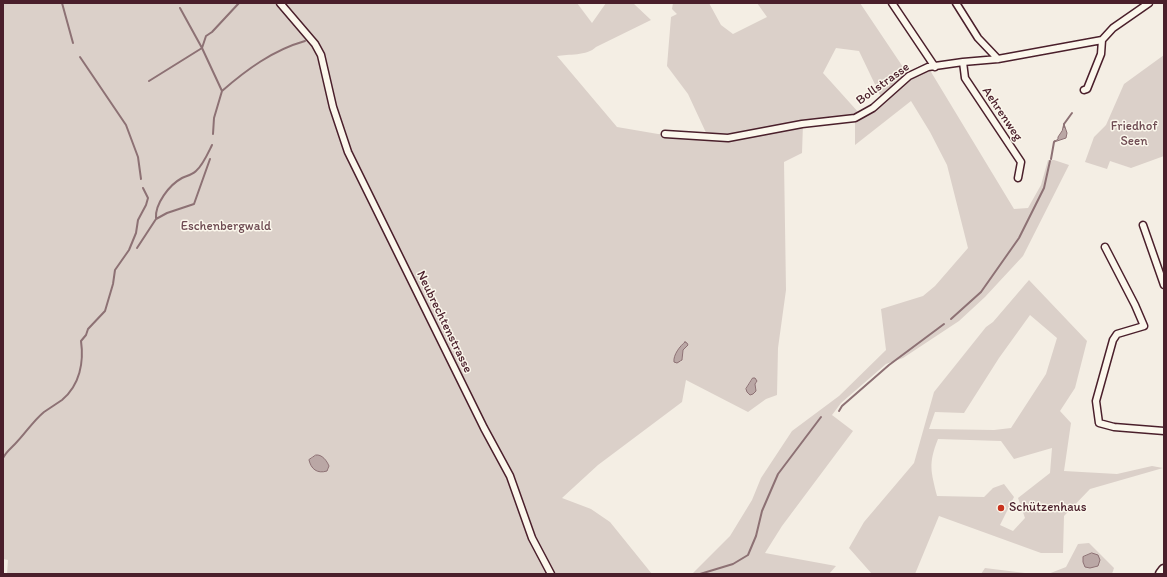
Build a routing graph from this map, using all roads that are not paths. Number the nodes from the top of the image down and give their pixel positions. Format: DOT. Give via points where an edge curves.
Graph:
graph roads {
  1 [pos="280,3"];
  2 [pos="892,3"];
  3 [pos="956,3"];
  4 [pos="1148,3"];
  5 [pos="1102,40"];
  6 [pos="998,59"];
  7 [pos="963,62"];
  8 [pos="935,67"];
  9 [pos="1084,90"];
  10 [pos="665,134"];
  11 [pos="1018,178"];
  12 [pos="1143,225"];
  13 [pos="1105,247"];
  14 [pos="1164,286"];
  15 [pos="1164,431"];
  16 [pos="1164,570"];
  17 [pos="551,574"];
  18 [pos="1162,574"];
  1 -- 17 [label="street, Neubrechtenstrasse" via="323,59 336,116 348,152 510,476 532,538"];
  2 -- 8 [label="street"];
  3 -- 6 [label="street" via="978,38"];
  4 -- 5 [label="street" via="1113,28"];
  5 -- 6 [label="street, Bollstrasse"];
  5 -- 9 [label="street" via="1101,54 1087,89"];
  6 -- 7 [label="street, Bollstrasse"];
  7 -- 8 [label="street, Bollstrasse"];
  7 -- 11 [label="street, Aehrenweg" via="965,78 1021,162"];
  8 -- 10 [label="street, Bollstrasse" via="928,67 909,76 873,108 856,118 802,124 728,138"];
  12 -- 14 [label="street"];
  13 -- 15 [label="street" via="1136,305 1144,326 1117,334 1113,340 1096,401 1098,423 1114,427"];
  16 -- 18 [label="main road"];
}
